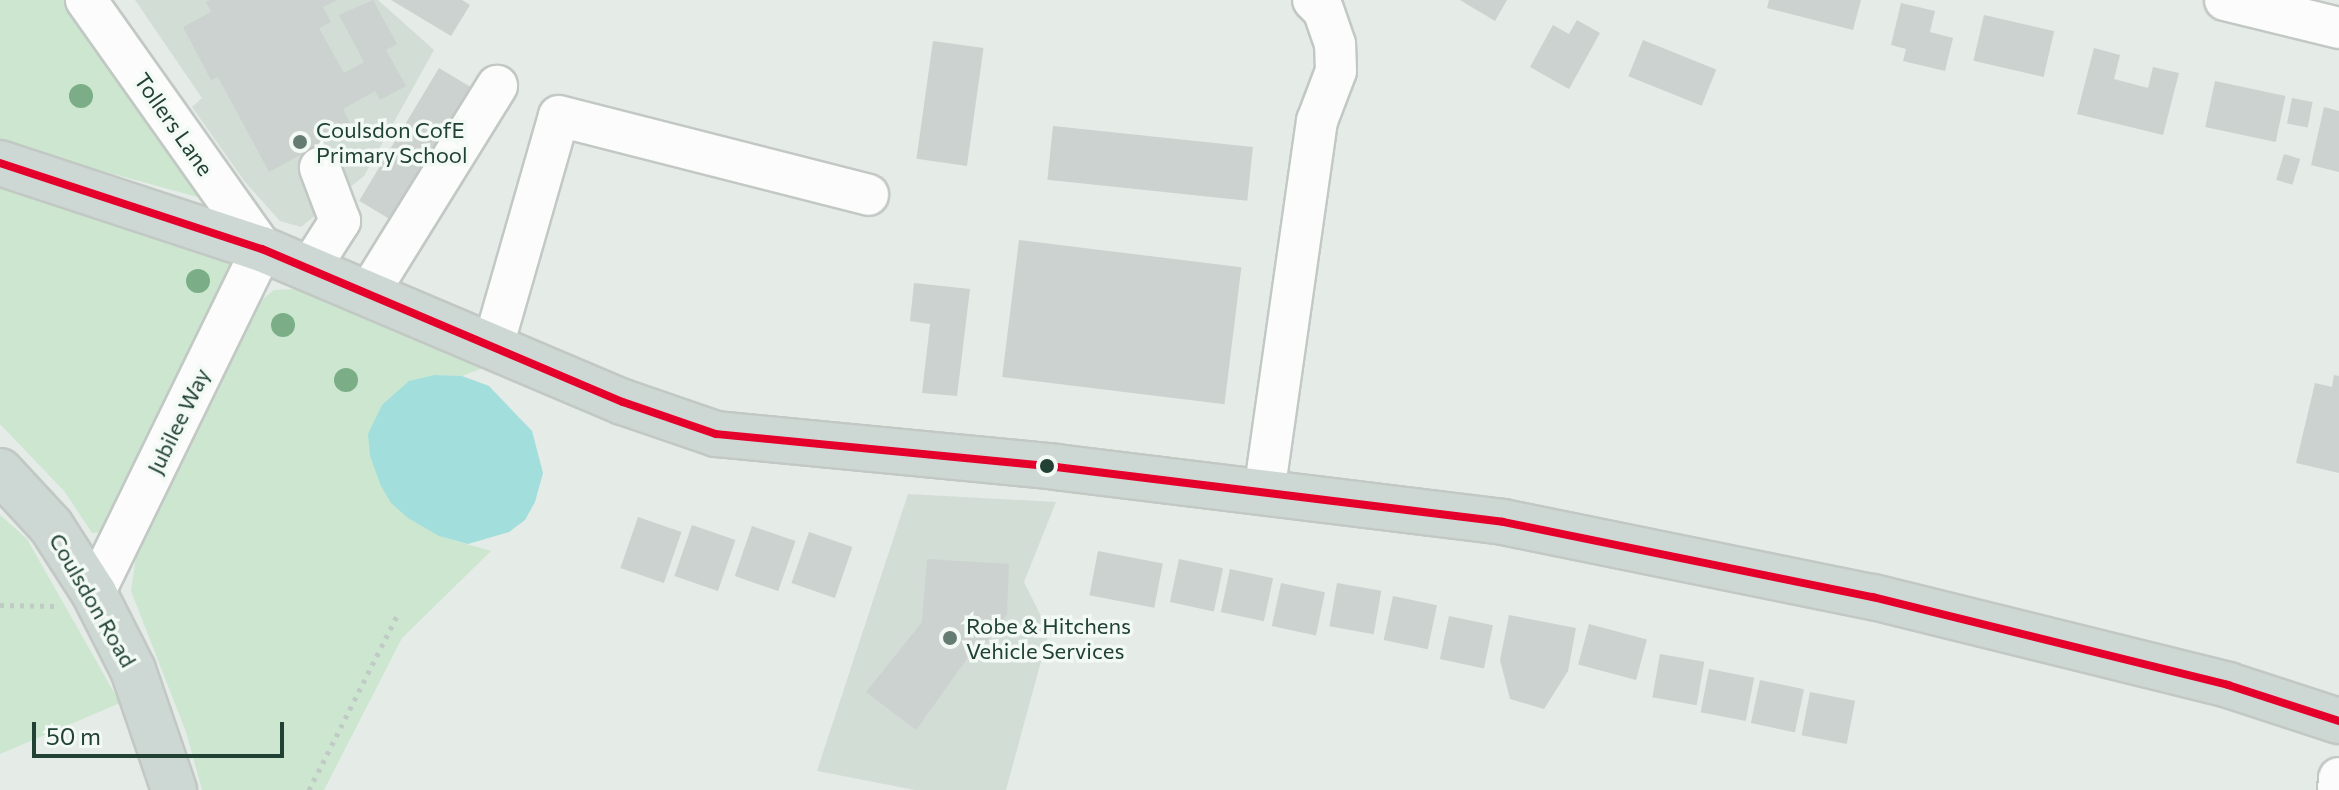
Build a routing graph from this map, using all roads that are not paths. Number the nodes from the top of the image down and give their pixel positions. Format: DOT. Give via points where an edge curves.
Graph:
graph roads {
  1 [pos="86,0"];
  2 [pos="1313,0"];
  3 [pos="2225,0"];
  4 [pos="2339,28"];
  5 [pos="497,86"];
  6 [pos="0,163"];
  7 [pos="320,168"];
  8 [pos="868,195"];
  9 [pos="340,221"];
  10 [pos="262,249"];
  11 [pos="394,254"];
  12 [pos="310,268"];
  13 [pos="368,294"];
  14 [pos="493,346"];
  15 [pos="0,471"];
  16 [pos="1264,493"];
  17 [pos="94,593"];
  18 [pos="2339,721"];
  19 [pos="2339,778"];
  20 [pos="174,790"];
  21 [pos="2338,790"];
  1 -- 10 [label="street, Tollers Lane"];
  2 -- 16 [label="street" via="1323,10 1335,44 1336,71 1317,121"];
  3 -- 4 [label="street"];
  5 -- 11 [label="street"];
  6 -- 10 [label="main road"];
  7 -- 9 [label="street"];
  8 -- 14 [label="street" via="559,116"];
  9 -- 11 [label="street" via="357,217 383,231"];
  9 -- 12 [label="street"];
  10 -- 12 [label="main road"];
  10 -- 17 [label="street, Jubilee Way"];
  11 -- 13 [label="street"];
  12 -- 13 [label="main road"];
  13 -- 14 [label="main road"];
  14 -- 16 [label="main road" via="623,402 716,434"];
  15 -- 17 [label="main road, Coulsdon Road" via="51,526"];
  16 -- 18 [label="main road" via="1503,522 1873,597 2228,685"];
  17 -- 20 [label="main road, Coulsdon Road" via="133,670"];
  19 -- 21 [label="street"];
}
